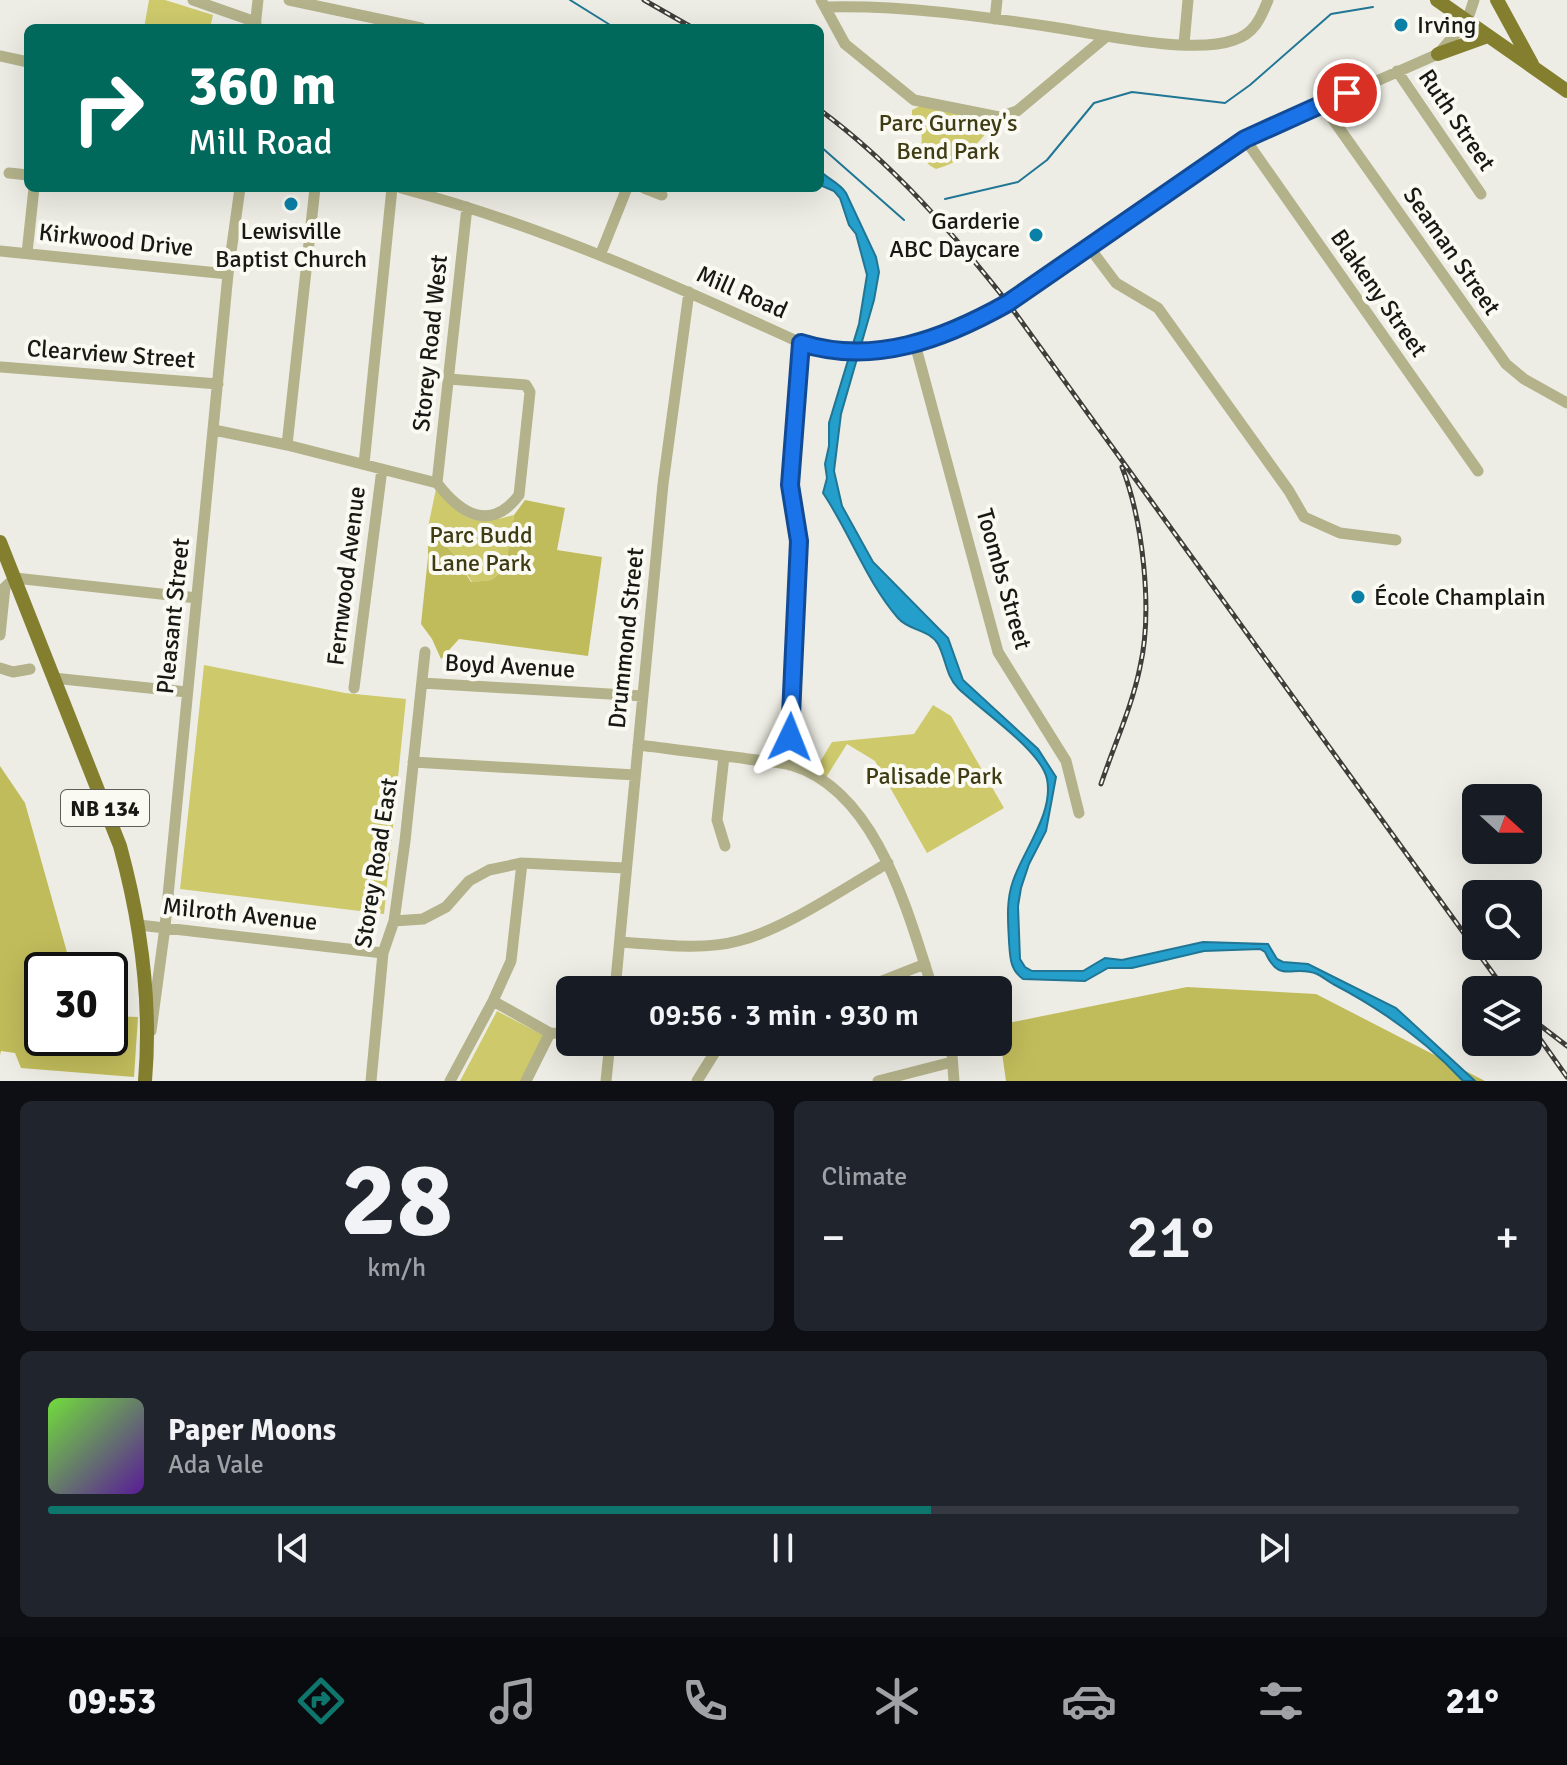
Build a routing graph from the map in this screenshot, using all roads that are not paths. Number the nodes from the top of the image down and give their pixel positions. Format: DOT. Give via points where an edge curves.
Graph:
graph roads {
  1 [pos="193,0"];
  2 [pos="258,0"];
  3 [pos="289,0"];
  4 [pos="997,0"];
  5 [pos="1188,0"];
  6 [pos="1268,0"];
  7 [pos="1437,0"];
  8 [pos="1474,0"];
  9 [pos="1497,0"];
  10 [pos="824,4"];
  11 [pos="995,19"];
  12 [pos="1467,21"];
  13 [pos="253,24"];
  14 [pos="255,24"];
  15 [pos="402,24"];
  16 [pos="1107,36"];
  17 [pos="1488,36"];
  18 [pos="1184,44"];
  19 [pos="1438,54"];
  20 [pos="0,56"];
  21 [pos="24,61"];
  22 [pos="1534,68"];
  23 [pos="1397,71"];
  24 [pos="1567,91"];
  25 [pos="1322,104"];
  26 [pos="1245,139"];
  27 [pos="9,173"];
  28 [pos="24,175"];
  29 [pos="34,192"];
  30 [pos="239,192"];
  31 [pos="315,192"];
  32 [pos="392,192"];
  33 [pos="415,192"];
  34 [pos="625,192"];
  35 [pos="654,192"];
  36 [pos="1481,194"];
  37 [pos="662,195"];
  38 [pos="467,207"];
  39 [pos="1089,247"];
  40 [pos="0,251"];
  41 [pos="27,253"];
  42 [pos="601,253"];
  43 [pos="228,274"];
  44 [pos="689,292"];
  45 [pos="801,343"];
  46 [pos="915,344"];
  47 [pos="1,367"];
  48 [pos="449,379"];
  49 [pos="218,384"];
  50 [pos="1567,403"];
  51 [pos="214,430"];
  52 [pos="287,445"];
  53 [pos="364,464"];
  54 [pos="382,469"];
  55 [pos="1478,471"];
  56 [pos="437,483"];
  57 [pos="1396,540"];
  58 [pos="0,542"];
  59 [pos="15,578"];
  60 [pos="197,598"];
  61 [pos="0,635"];
  62 [pos="425,652"];
  63 [pos="0,668"];
  64 [pos="30,669"];
  65 [pos="53,678"];
  66 [pos="422,683"];
  67 [pos="354,688"];
  68 [pos="187,692"];
  69 [pos="643,696"];
  70 [pos="638,745"];
  71 [pos="724,756"];
  72 [pos="413,762"];
  73 [pos="789,765"];
  74 [pos="635,775"];
  75 [pos="1079,813"];
  76 [pos="725,846"];
  77 [pos="522,863"];
  78 [pos="888,863"];
  79 [pos="625,868"];
  80 [pos="394,921"];
  81 [pos="139,925"];
  82 [pos="165,927"];
  83 [pos="620,942"];
  84 [pos="383,953"];
  85 [pos="925,964"];
  86 [pos="616,976"];
  87 [pos="895,976"];
  88 [pos="929,976"];
  89 [pos="493,1001"];
  90 [pos="550,1033"];
  91 [pos="556,1033"];
  92 [pos="148,1049"];
  93 [pos="609,1056"];
  94 [pos="713,1056"];
  95 [pos="952,1056"];
  96 [pos="952,1062"];
  97 [pos="145,1081"];
  98 [pos="371,1081"];
  99 [pos="450,1081"];
  100 [pos="526,1081"];
  101 [pos="606,1081"];
  102 [pos="697,1081"];
  103 [pos="878,1081"];
  104 [pos="954,1081"];
  1 -- 13 [label="street"];
  2 -- 14 [label="street"];
  3 -- 15 [label="street"];
  4 -- 11 [label="street"];
  5 -- 18 [label="street"];
  6 -- 18 [label="street" via="1261,20 1237,40"];
  7 -- 12 [label="main road"];
  8 -- 12 [label="street"];
  9 -- 22 [label="main road"];
  10 -- 11 [label="street"];
  10 -- 16 [label="street" via="845,44 914,100 999,117 1017,111"];
  11 -- 16 [label="street"];
  12 -- 17 [label="main road"];
  12 -- 19 [label="street, Mill Road"];
  16 -- 18 [label="street"];
  17 -- 19 [label="main road"];
  17 -- 22 [label="main road"];
  19 -- 23 [label="street, Mill Road"];
  20 -- 21 [label="street"];
  22 -- 24 [label="main road"];
  23 -- 25 [label="street, Mill Road"];
  23 -- 36 [label="street, Ruth Street"];
  25 -- 26 [label="street, Mill Road"];
  25 -- 50 [label="street, Seaman Street" via="1506,364"];
  26 -- 39 [label="street, Mill Road"];
  26 -- 55 [label="street, Blakeny Street"];
  27 -- 28 [label="street"];
  29 -- 41 [label="street"];
  30 -- 43 [label="street, Pleasant Street"];
  31 -- 52 [label="street"];
  32 -- 53 [label="street"];
  33 -- 38 [label="street, Mill Road"];
  34 -- 42 [label="street"];
  35 -- 37 [label="street"];
  38 -- 42 [label="street, Mill Road"];
  38 -- 48 [label="street, Storey Road West"];
  39 -- 46 [label="street, Mill Road" via="994,311"];
  39 -- 57 [label="street" via="1116,283 1158,308 1304,517 1340,533"];
  40 -- 41 [label="street, Kirkwood Drive"];
  41 -- 43 [label="street, Kirkwood Drive"];
  42 -- 44 [label="street, Mill Road"];
  43 -- 49 [label="street, Pleasant Street"];
  44 -- 45 [label="street, Mill Road"];
  44 -- 69 [label="street, Drummond Street" via="663,484"];
  45 -- 46 [label="street, Mill Road" via="871,353"];
  45 -- 73 [label="street" via="790,485 799,541"];
  46 -- 75 [label="street, Toombs Street" via="998,652 1066,761"];
  47 -- 49 [label="street, Clearview Street"];
  48 -- 56 [label="street, Storey Road West"];
  48 -- 56 [label="street" via="526,385 530,392 519,495 511,506 480,516 464,512"];
  49 -- 51 [label="street, Pleasant Street"];
  51 -- 52 [label="street"];
  51 -- 60 [label="street, Pleasant Street"];
  52 -- 53 [label="street"];
  53 -- 54 [label="street"];
  54 -- 56 [label="street"];
  54 -- 67 [label="street, Fernwood Avenue"];
  58 -- 59 [label="main road, NB 134"];
  59 -- 60 [label="street"];
  59 -- 61 [label="street" via="5,587"];
  59 -- 65 [label="main road, NB 134"];
  60 -- 68 [label="street, Pleasant Street"];
  62 -- 66 [label="street, Storey Road East"];
  63 -- 64 [label="street"];
  65 -- 68 [label="street"];
  65 -- 81 [label="main road, NB 134" via="120,846"];
  66 -- 69 [label="street, Boyd Avenue"];
  66 -- 72 [label="street, Storey Road East"];
  68 -- 82 [label="street, Pleasant Street"];
  69 -- 70 [label="street, Drummond Street"];
  70 -- 71 [label="street"];
  70 -- 74 [label="street, Drummond Street"];
  71 -- 73 [label="street"];
  71 -- 76 [label="street" via="717,820"];
  72 -- 74 [label="street"];
  72 -- 80 [label="street, Storey Road East"];
  73 -- 78 [label="street" via="818,778 851,805"];
  74 -- 79 [label="street, Drummond Street"];
  77 -- 79 [label="street"];
  77 -- 80 [label="street" via="469,881 446,907 423,919"];
  77 -- 89 [label="street" via="511,961"];
  78 -- 83 [label="street" via="779,925 738,941 708,946"];
  78 -- 85 [label="street"];
  79 -- 83 [label="street, Drummond Street"];
  80 -- 84 [label="street, Storey Road East"];
  81 -- 82 [label="street, Milroth Avenue"];
  81 -- 92 [label="main road, NB 134"];
  82 -- 84 [label="street, Milroth Avenue"];
  82 -- 92 [label="street, Pleasant Street"];
  83 -- 86 [label="street, Drummond Street"];
  84 -- 98 [label="street, Storey Road East"];
  85 -- 87 [label="street"];
  85 -- 88 [label="street"];
  89 -- 90 [label="street"];
  89 -- 99 [label="street"];
  90 -- 91 [label="street"];
  90 -- 100 [label="street"];
  92 -- 97 [label="main road, NB 134"];
  93 -- 101 [label="street"];
  94 -- 102 [label="street"];
  95 -- 96 [label="street"];
  96 -- 103 [label="street"];
  96 -- 104 [label="street"];
}
